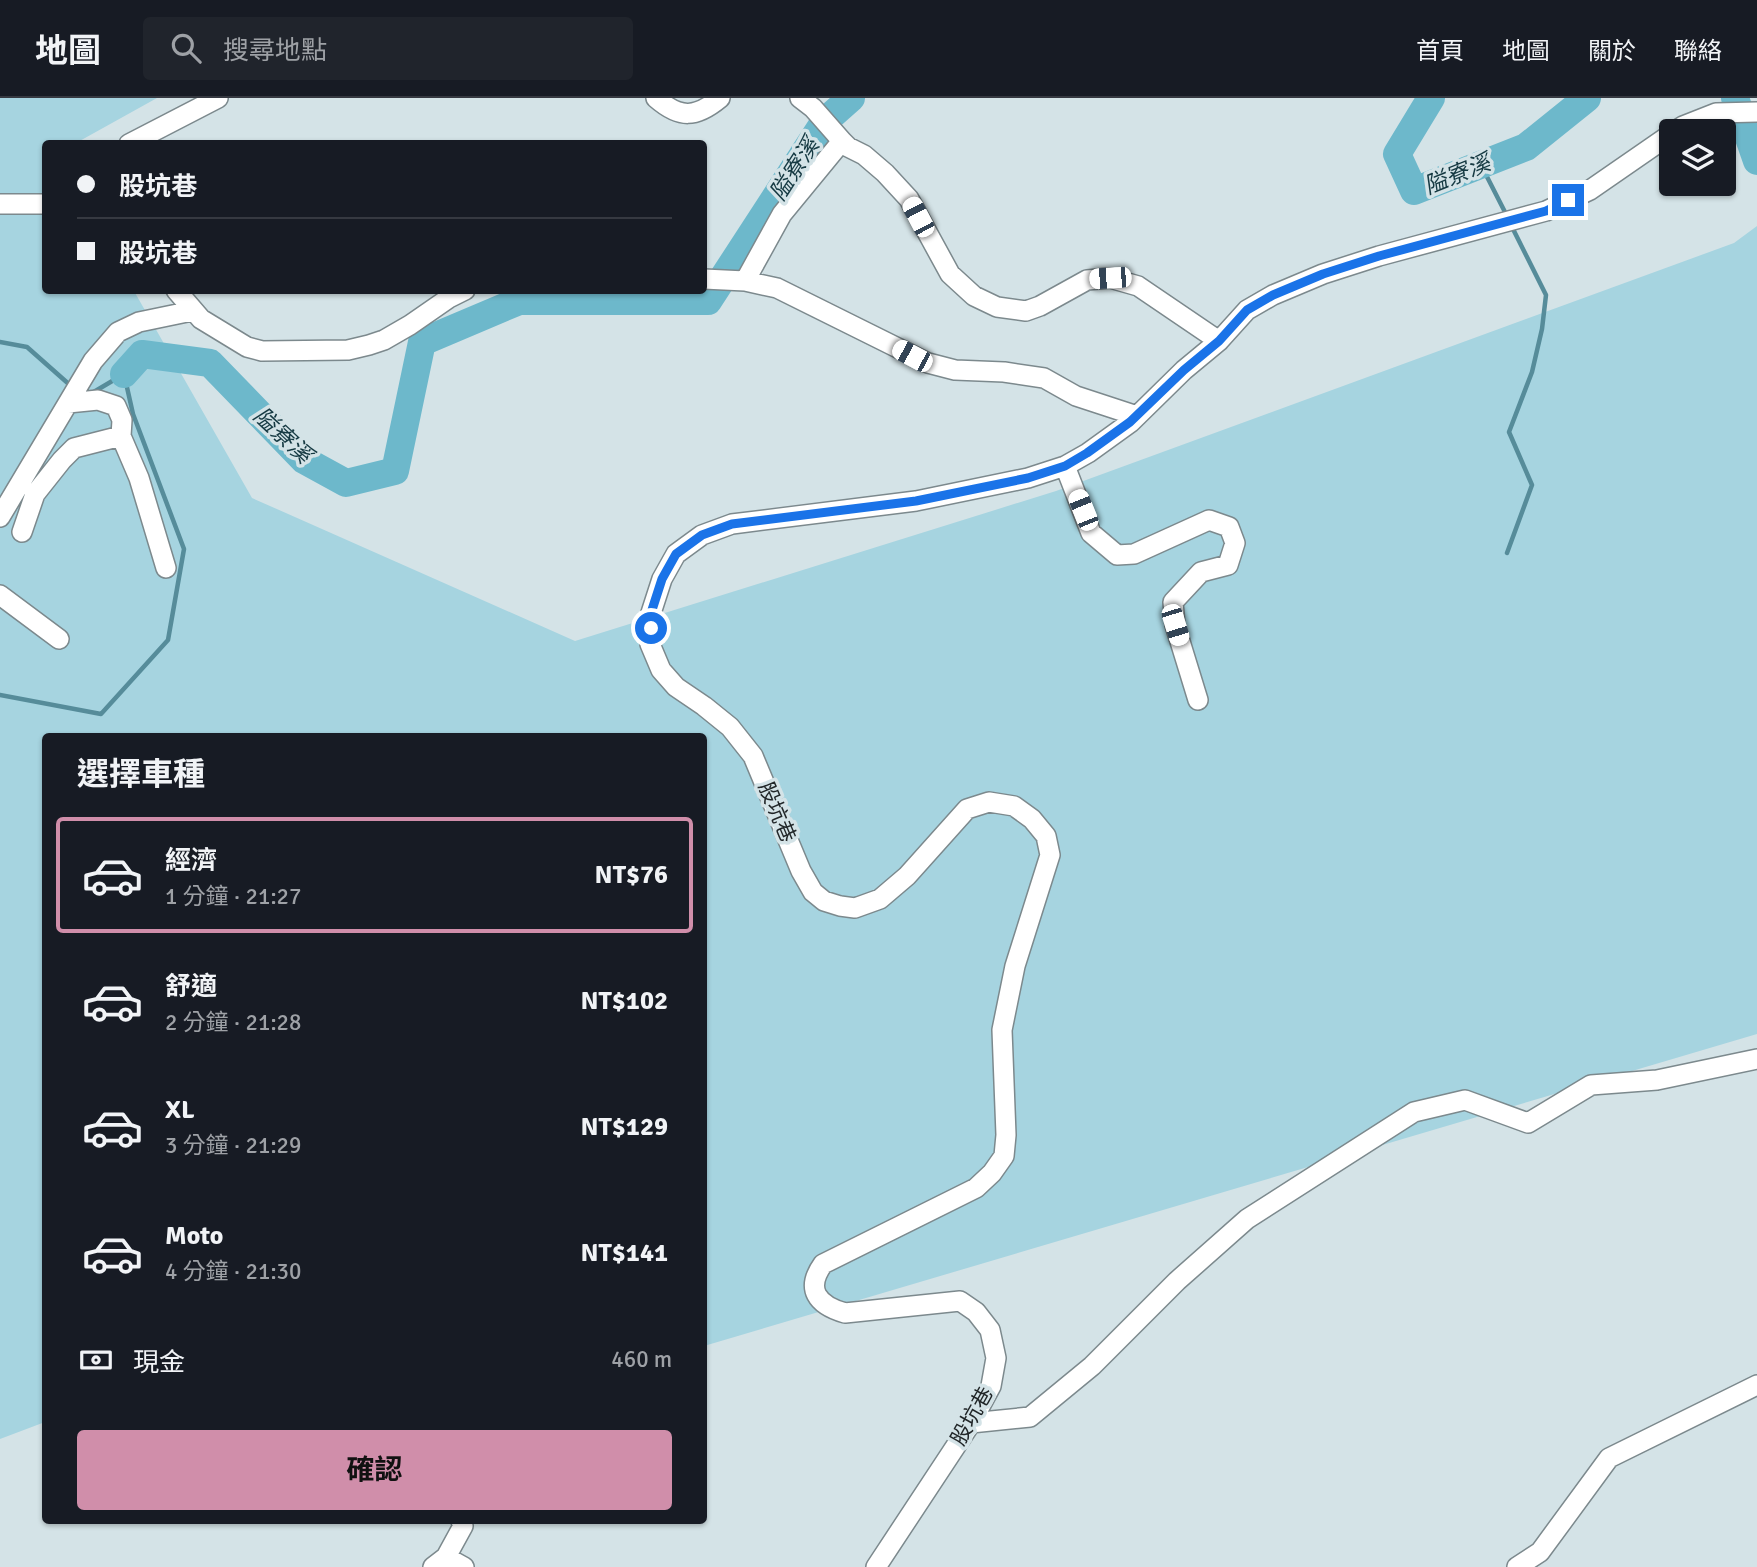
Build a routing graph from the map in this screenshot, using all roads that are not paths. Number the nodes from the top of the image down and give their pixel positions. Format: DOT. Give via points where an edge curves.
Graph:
graph roads {
  1 [pos="218,98"];
  2 [pos="656,98"];
  3 [pos="720,98"];
  4 [pos="806,103"];
  5 [pos="1754,112"];
  6 [pos="1701,119"];
  7 [pos="137,140"];
  8 [pos="842,141"];
  9 [pos="1659,142"];
  10 [pos="0,204"];
  11 [pos="42,204"];
  12 [pos="707,279"];
  13 [pos="745,281"];
  14 [pos="179,294"];
  15 [pos="457,294"];
  16 [pos="192,311"];
  17 [pos="1219,341"];
  18 [pos="71,398"];
  19 [pos="1137,416"];
  20 [pos="121,436"];
  21 [pos="1065,466"];
  22 [pos="0,517"];
  23 [pos="22,532"];
  24 [pos="166,568"];
  25 [pos="0,595"];
  26 [pos="60,639"];
  27 [pos="1198,699"];
  28 [pos="1757,1059"];
  29 [pos="1757,1385"];
  30 [pos="971,1423"];
  31 [pos="462,1524"];
  32 [pos="439,1562"];
  33 [pos="464,1567"];
  34 [pos="876,1567"];
  35 [pos="1517,1567"];
  1 -- 7 [label="street"];
  2 -- 3 [label="street" via="683,113 695,114"];
  4 -- 8 [label="street"];
  5 -- 6 [label="street, 股坑巷" via="1716,113"];
  8 -- 13 [label="street" via="782,214"];
  8 -- 17 [label="street" via="885,173 909,199 950,274 974,296 997,307 1026,311 1087,280 1110,278 1138,286"];
  9 -- 17 [label="street, 股坑巷" via="1590,190 1546,211 1379,256 1273,295 1247,310"];
  10 -- 11 [label="street"];
  12 -- 13 [label="street"];
  13 -- 19 [label="street" via="778,288 928,363 1044,378 1076,396"];
  14 -- 16 [label="street"];
  15 -- 16 [label="street" via="384,340 348,350 262,351 247,347"];
  16 -- 18 [label="street" via="139,322 118,332 93,361"];
  17 -- 19 [label="street, 股坑巷"];
  18 -- 20 [label="street" via="116,406 122,420"];
  18 -- 22 [label="street"];
  19 -- 21 [label="street, 股坑巷"];
  20 -- 23 [label="street" via="74,448 35,494"];
  20 -- 24 [label="street"];
  21 -- 27 [label="street" via="1091,533 1117,555 1134,554 1209,520 1229,527 1235,543 1228,565 1201,572 1173,602 1175,625"];
  21 -- 30 [label="street, 股坑巷" via="916,501 722,527 676,554 651,613 650,644 662,670 676,687 730,727 753,756 801,871 824,901 855,908 880,899 967,809 989,802 1014,806 1046,836 1050,855 1014,966 1002,1030 1004,1156 976,1188 823,1264 813,1287 831,1309 845,1313 960,1301 976,1312 989,1330 996,1358 991,1387"];
  25 -- 26 [label="street"];
  28 -- 30 [label="street" via="1657,1080 1591,1085 1528,1123 1465,1100 1414,1112 1247,1219 1092,1366 1030,1417"];
  29 -- 35 [label="street" via="1609,1458 1540,1552"];
  30 -- 34 [label="street, 股坑巷"];
  31 -- 32 [label="street"];
  32 -- 33 [label="street"];
}
